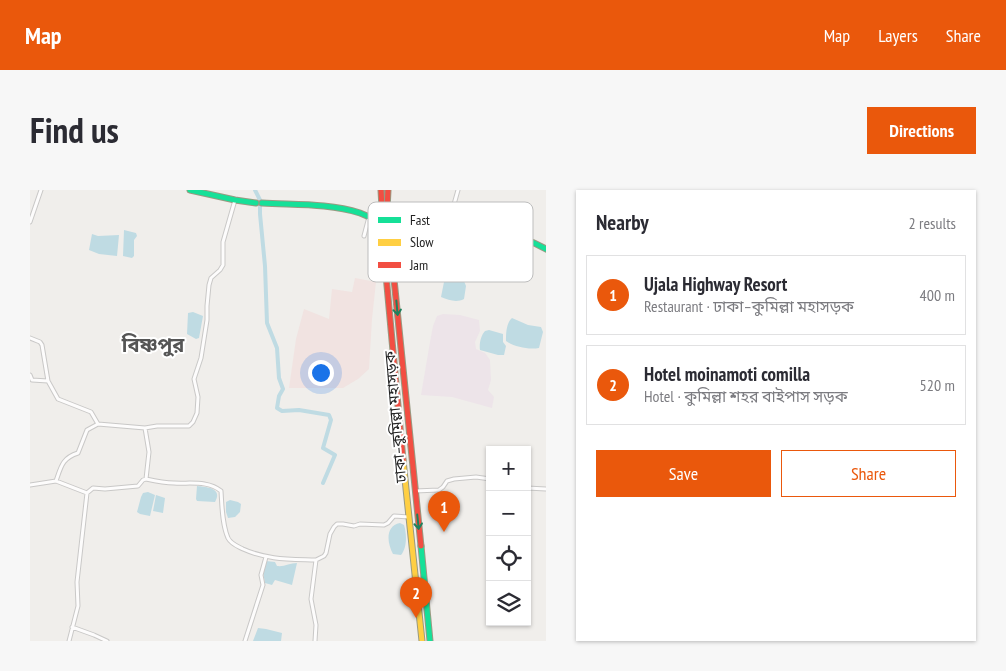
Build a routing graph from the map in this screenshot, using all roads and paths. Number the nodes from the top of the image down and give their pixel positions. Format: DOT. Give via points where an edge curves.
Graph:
graph roads {
  1 [pos="41,190"];
  2 [pos="190,190"];
  3 [pos="235,200"];
  4 [pos="256,203"];
  5 [pos="262,204"];
  6 [pos="368,216"];
  7 [pos="30,222"];
  8 [pos="368,223"];
  9 [pos="364,236"];
  10 [pos="533,242"];
  11 [pos="546,249"];
  12 [pos="387,282"];
  13 [pos="395,282"];
  14 [pos="30,338"];
  15 [pos="30,375"];
  16 [pos="48,382"];
  17 [pos="98,424"];
  18 [pos="145,428"];
  19 [pos="486,478"];
  20 [pos="146,479"];
  21 [pos="56,481"];
  22 [pos="30,485"];
  23 [pos="531,488"];
  24 [pos="546,489"];
  25 [pos="414,491"];
  26 [pos="87,493"];
  27 [pos="409,516"];
  28 [pos="266,557"];
  29 [pos="316,560"];
  30 [pos="72,627"];
  31 [pos="69,641"];
  32 [pos="107,641"];
  33 [pos="244,641"];
  34 [pos="315,641"];
  35 [pos="422,641"];
  36 [pos="430,641"];
  1 -- 7 [label="street"];
  2 -- 3 [label="main road"];
  3 -- 4 [label="main road"];
  3 -- 18 [label="street" via="223,242 223,265 209,285 201,358 194,379 197,413 189,426"];
  5 -- 6 [label="main road" via="325,206"];
  8 -- 9 [label="street"];
  10 -- 11 [label="main road"];
  12 -- 27 [label="main road"];
  13 -- 25 [label="main road, ঢাকা–কুমিল্লা মহাসড়ক, one-way"];
  14 -- 16 [label="street" via="42,345"];
  15 -- 16 [label="street" via="32,380"];
  16 -- 17 [label="street" via="58,399 91,412"];
  17 -- 18 [label="street"];
  17 -- 21 [label="street" via="87,430 78,453 63,462"];
  18 -- 20 [label="street" via="150,452"];
  19 -- 25 [label="street" via="454,479 447,481 439,490"];
  20 -- 26 [label="street" via="138,486 93,488"];
  20 -- 28 [label="street" via="217,488 221,491 222,511 233,545"];
  21 -- 22 [label="street"];
  21 -- 26 [label="street"];
  23 -- 24 [label="street"];
  25 -- 36 [label="main road, ঢাকা–কুমিল্লা মহাসড়ক, one-way"];
  26 -- 30 [label="street" via="77,582 78,606"];
  27 -- 29 [label="street" via="394,516 384,525 337,524 330,534 326,553"];
  27 -- 35 [label="main road"];
  28 -- 29 [label="street"];
  28 -- 33 [label="street" via="261,575 263,585"];
  29 -- 34 [label="street" via="311,599 316,625"];
  30 -- 31 [label="street"];
  30 -- 32 [label="street"];
}
